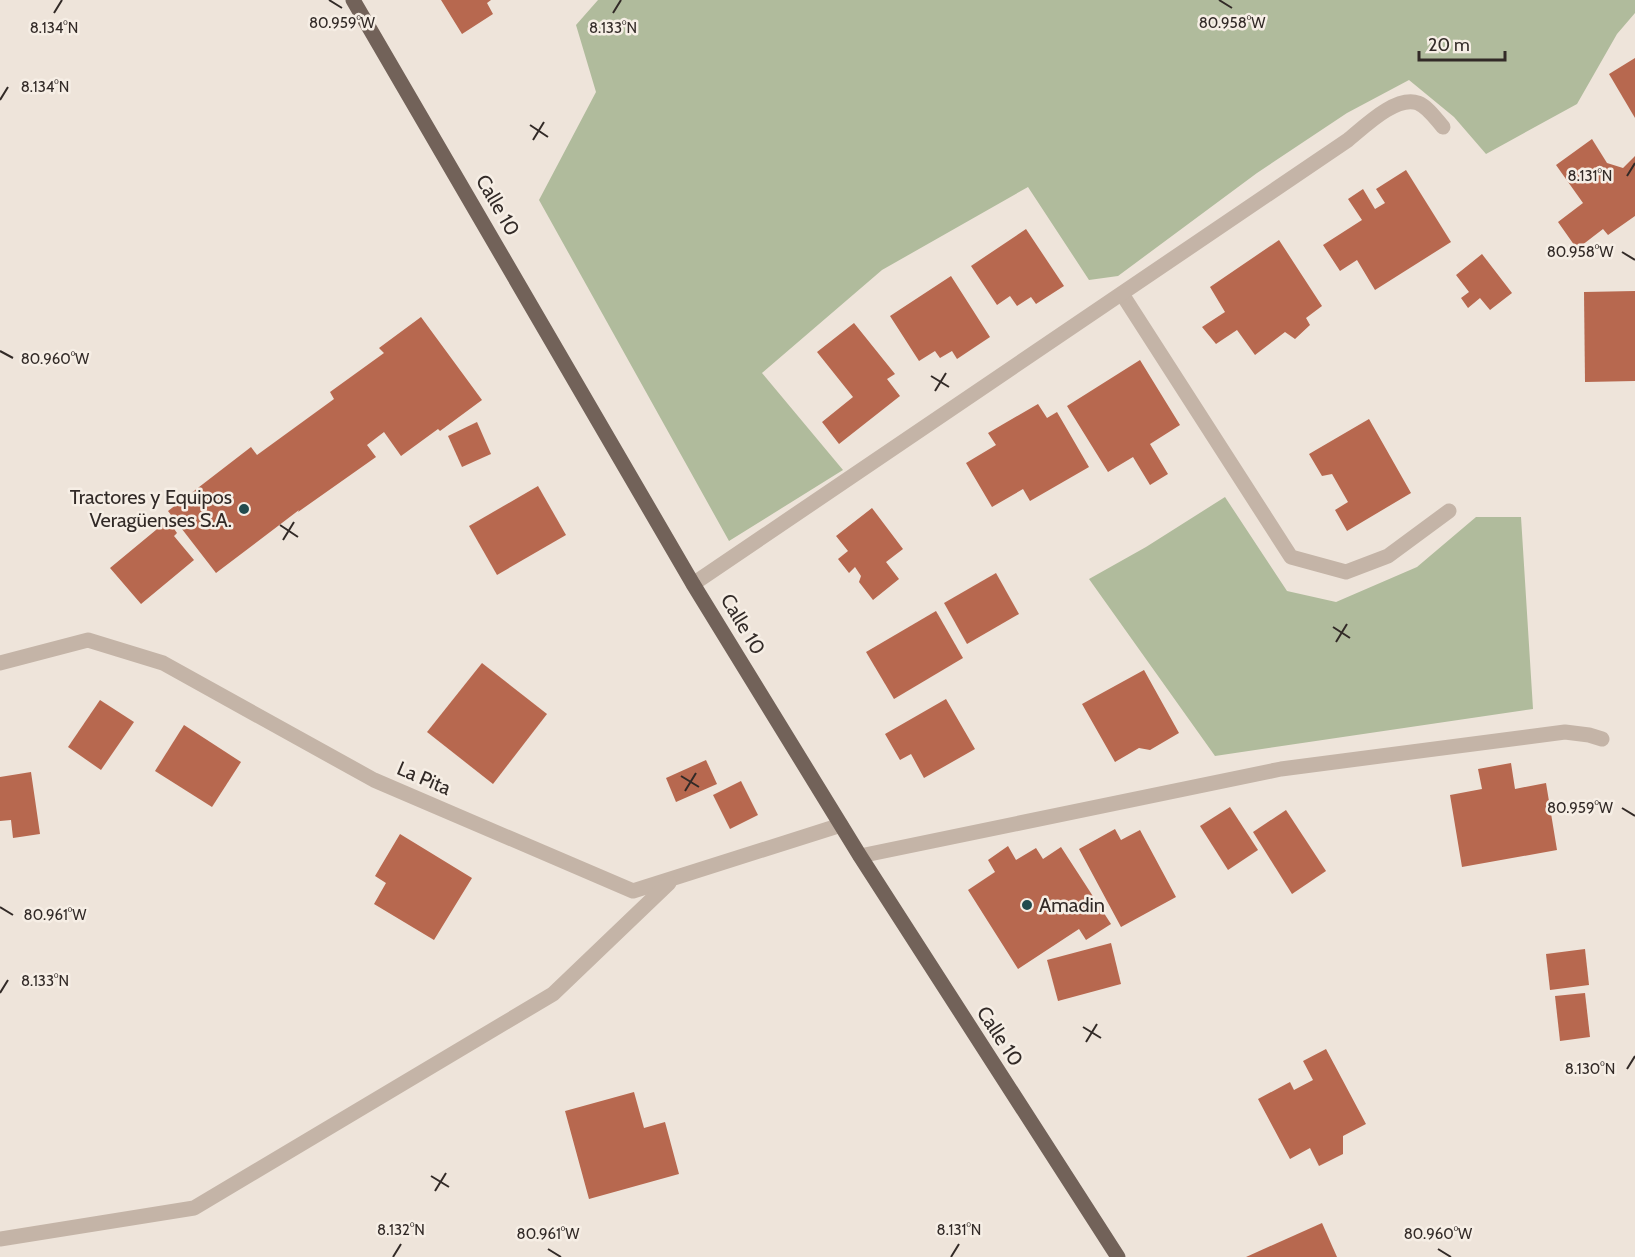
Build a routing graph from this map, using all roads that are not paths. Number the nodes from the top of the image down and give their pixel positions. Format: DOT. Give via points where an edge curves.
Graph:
graph roads {
  1 [pos="353,0"];
  2 [pos="1443,127"];
  3 [pos="1122,294"];
  4 [pos="1449,511"];
  5 [pos="693,584"];
  6 [pos="0,663"];
  7 [pos="1602,740"];
  8 [pos="841,825"];
  9 [pos="860,856"];
  10 [pos="673,879"];
  11 [pos="0,1239"];
  12 [pos="1118,1257"];
  1 -- 5 [label="main road, Calle 10"];
  2 -- 3 [label="street" via="1418,103 1403,103 1385,111"];
  3 -- 4 [label="street" via="1291,557 1346,572 1388,556"];
  3 -- 5 [label="street"];
  5 -- 8 [label="main road, Calle 10"];
  6 -- 10 [label="street, La Pita" via="88,640 163,663 374,780 633,891"];
  7 -- 9 [label="street" via="1565,732 1281,769"];
  8 -- 9 [label="main road, Calle 10"];
  8 -- 10 [label="street, La Pita"];
  9 -- 12 [label="main road, Calle 10"];
  10 -- 11 [label="street" via="553,994 194,1209"];
}
